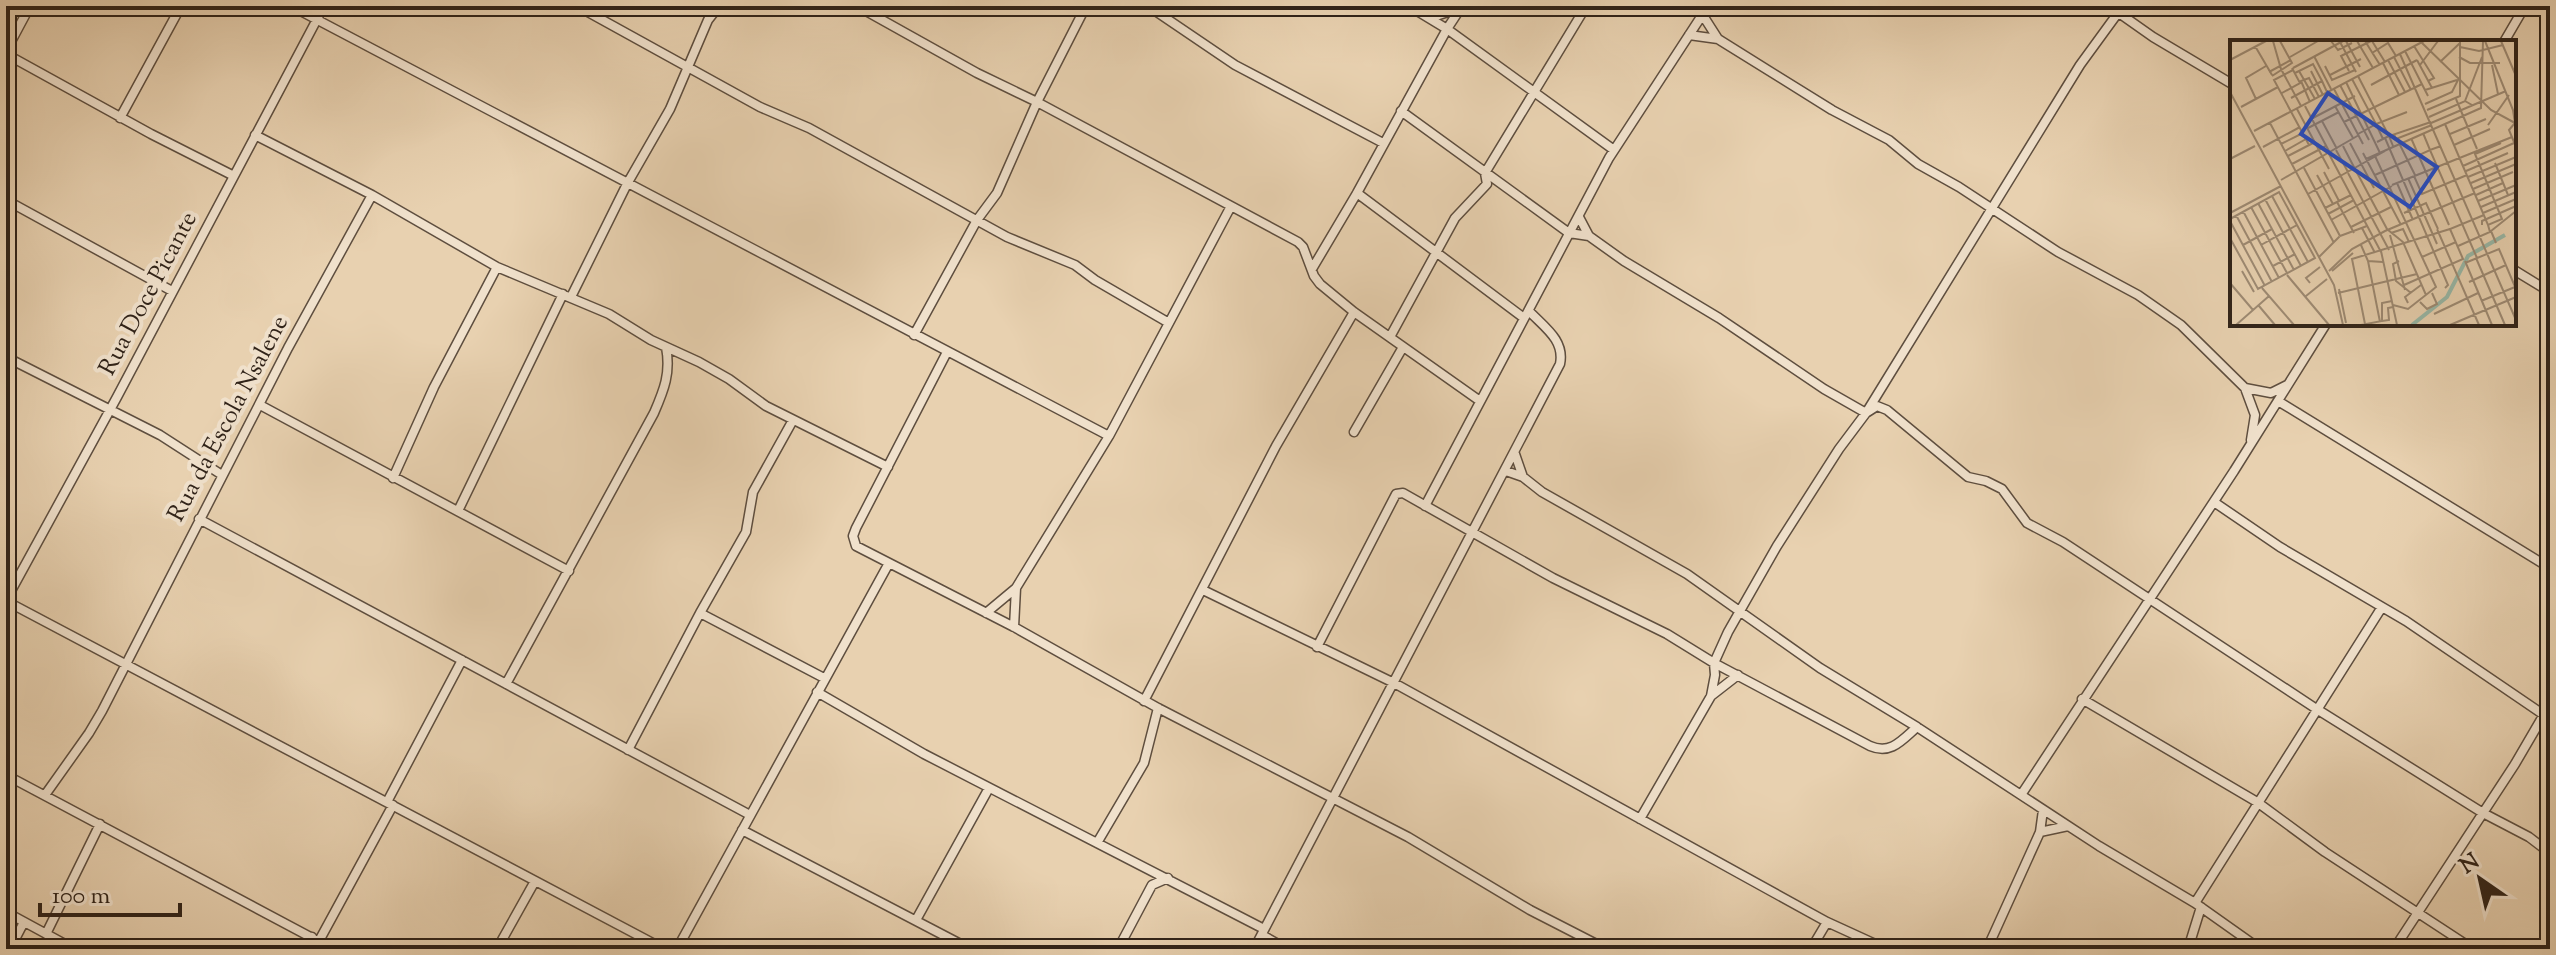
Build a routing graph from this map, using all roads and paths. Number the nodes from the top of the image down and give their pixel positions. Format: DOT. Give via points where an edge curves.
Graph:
graph roads {
  1 [pos="30,6"];
  2 [pos="181,6"];
  3 [pos="291,6"];
  4 [pos="324,6"];
  5 [pos="577,6"];
  6 [pos="719,6"];
  7 [pos="857,6"];
  8 [pos="1086,6"];
  9 [pos="1148,6"];
  10 [pos="1409,6"];
  11 [pos="1573,6"];
  12 [pos="2109,6"];
  13 [pos="2525,6"];
  14 [pos="1461,7"];
  15 [pos="1584,9"];
  16 [pos="2121,9"];
  17 [pos="1705,10"];
  18 [pos="1425,15"];
  19 [pos="317,21"];
  20 [pos="1447,29"];
  21 [pos="1689,35"];
  22 [pos="1718,39"];
  23 [pos="2505,40"];
  24 [pos="6,53"];
  25 [pos="690,66"];
  26 [pos="2230,83"];
  27 [pos="1532,93"];
  28 [pos="1037,102"];
  29 [pos="1401,111"];
  30 [pos="120,118"];
  31 [pos="255,135"];
  32 [pos="1383,143"];
  33 [pos="1614,150"];
  34 [pos="1485,173"];
  35 [pos="234,176"];
  36 [pos="627,184"];
  37 [pos="1357,193"];
  38 [pos="372,195"];
  39 [pos="6,200"];
  40 [pos="1230,208"];
  41 [pos="1991,208"];
  42 [pos="1579,217"];
  43 [pos="977,220"];
  44 [pos="1569,233"];
  45 [pos="1589,236"];
  46 [pos="1436,252"];
  47 [pos="497,267"];
  48 [pos="1312,269"];
  49 [pos="2516,271"];
  50 [pos="172,291"];
  51 [pos="2550,292"];
  52 [pos="567,295"];
  53 [pos="1354,312"];
  54 [pos="1526,314"];
  55 [pos="1169,323"];
  56 [pos="2325,326"];
  57 [pos="914,335"];
  58 [pos="1390,337"];
  59 [pos="666,347"];
  60 [pos="1403,347"];
  61 [pos="947,352"];
  62 [pos="681,354"];
  63 [pos="6,357"];
  64 [pos="669,366"];
  65 [pos="2287,385"];
  66 [pos="2245,388"];
  67 [pos="1480,401"];
  68 [pos="2278,401"];
  69 [pos="260,405"];
  70 [pos="110,410"];
  71 [pos="1866,413"];
  72 [pos="793,420"];
  73 [pos="1354,432"];
  74 [pos="1109,436"];
  75 [pos="2251,445"];
  76 [pos="1515,454"];
  77 [pos="888,467"];
  78 [pos="1506,471"];
  79 [pos="222,475"];
  80 [pos="1523,477"];
  81 [pos="393,478"];
  82 [pos="2214,502"];
  83 [pos="1425,506"];
  84 [pos="458,511"];
  85 [pos="199,519"];
  86 [pos="1474,533"];
  87 [pos="889,563"];
  88 [pos="2550,568"];
  89 [pos="569,571"];
  90 [pos="1016,588"];
  91 [pos="1203,590"];
  92 [pos="2149,599"];
  93 [pos="6,601"];
  94 [pos="2382,607"];
  95 [pos="700,613"];
  96 [pos="986,613"];
  97 [pos="1739,613"];
  98 [pos="1014,627"];
  99 [pos="1317,647"];
  100 [pos="462,660"];
  101 [pos="125,662"];
  102 [pos="1714,663"];
  103 [pos="1738,675"];
  104 [pos="824,678"];
  105 [pos="1394,683"];
  106 [pos="506,684"];
  107 [pos="817,692"];
  108 [pos="1711,696"];
  109 [pos="2082,699"];
  110 [pos="1144,701"];
  111 [pos="2550,704"];
  112 [pos="1158,708"];
  113 [pos="2315,708"];
  114 [pos="2546,717"];
  115 [pos="1917,727"];
  116 [pos="628,750"];
  117 [pos="6,775"];
  118 [pos="989,788"];
  119 [pos="45,795"];
  120 [pos="2021,795"];
  121 [pos="1334,798"];
  122 [pos="2257,802"];
  123 [pos="390,803"];
  124 [pos="2043,810"];
  125 [pos="2483,813"];
  126 [pos="750,815"];
  127 [pos="1640,819"];
  128 [pos="100,824"];
  129 [pos="2068,826"];
  130 [pos="742,830"];
  131 [pos="2040,832"];
  132 [pos="1097,843"];
  133 [pos="2550,853"];
  134 [pos="1145,868"];
  135 [pos="1168,878"];
  136 [pos="535,881"];
  137 [pos="1152,885"];
  138 [pos="2198,905"];
  139 [pos="6,912"];
  140 [pos="2417,913"];
  141 [pos="916,920"];
  142 [pos="24,922"];
  143 [pos="1827,922"];
  144 [pos="1263,932"];
  145 [pos="46,934"];
  146 [pos="316,939"];
  147 [pos="10,949"];
  148 [pos="74,949"];
  149 [pos="305,949"];
  150 [pos="333,949"];
  151 [pos="497,949"];
  152 [pos="664,949"];
  153 [pos="677,949"];
  154 [pos="970,949"];
  155 [pos="1118,949"];
  156 [pos="1254,949"];
  157 [pos="1287,949"];
  158 [pos="1606,949"];
  159 [pos="1811,949"];
  160 [pos="1886,949"];
  161 [pos="1987,949"];
  162 [pos="2188,949"];
  163 [pos="2260,949"];
  164 [pos="2394,949"];
  165 [pos="2473,949"];
  1 -- 24 [label="street"];
  2 -- 30 [label="street"];
  3 -- 19 [label="street"];
  4 -- 19 [label="street, Rua Doce Picante"];
  5 -- 25 [label="street"];
  6 -- 25 [label="street"];
  7 -- 28 [label="street"];
  8 -- 28 [label="street"];
  9 -- 32 [label="street" via="1235,65"];
  10 -- 18 [label="street"];
  11 -- 15 [label="street"];
  12 -- 16 [label="street"];
  13 -- 23 [label="street"];
  14 -- 18 [label="street"];
  14 -- 20 [label="street"];
  15 -- 27 [label="street"];
  16 -- 26 [label="street" via="2153,37"];
  16 -- 41 [label="street"];
  17 -- 21 [label="street"];
  17 -- 22 [label="street"];
  18 -- 20 [label="street"];
  19 -- 31 [label="street, Rua Doce Picante"];
  19 -- 36 [label="street"];
  20 -- 27 [label="street"];
  20 -- 29 [label="street"];
  21 -- 22 [label="street"];
  21 -- 33 [label="street"];
  22 -- 41 [label="street" via="1889,140"];
  24 -- 30 [label="street"];
  25 -- 36 [label="street"];
  25 -- 43 [label="street"];
  27 -- 33 [label="street"];
  27 -- 34 [label="street"];
  28 -- 40 [label="street"];
  28 -- 43 [label="street" via="997,193"];
  29 -- 32 [label="street"];
  29 -- 34 [label="street"];
  30 -- 35 [label="street"];
  31 -- 35 [label="street, Rua Doce Picante"];
  31 -- 38 [label="street"];
  32 -- 37 [label="street"];
  33 -- 42 [label="street"];
  34 -- 44 [label="street"];
  34 -- 46 [label="street" via="1487,184 1455,218"];
  35 -- 50 [label="street, Rua Doce Picante"];
  36 -- 52 [label="street"];
  36 -- 57 [label="street"];
  37 -- 46 [label="street"];
  37 -- 48 [label="street"];
  38 -- 47 [label="street"];
  38 -- 69 [label="street, Rua da Escola Nsalene"];
  39 -- 50 [label="street"];
  40 -- 48 [label="street" via="1298,242"];
  40 -- 55 [label="street"];
  41 -- 66 [label="street" via="2171,317"];
  41 -- 71 [label="street"];
  42 -- 44 [label="street"];
  42 -- 45 [label="street"];
  43 -- 55 [label="street" via="1075,265"];
  43 -- 57 [label="street"];
  44 -- 45 [label="street"];
  44 -- 54 [label="street"];
  45 -- 71 [label="street"];
  46 -- 54 [label="street"];
  46 -- 58 [label="street"];
  47 -- 52 [label="street"];
  47 -- 81 [label="street"];
  48 -- 53 [label="street" via="1320,284"];
  49 -- 51 [label="street"];
  50 -- 70 [label="street, Rua Doce Picante"];
  52 -- 59 [label="street"];
  52 -- 84 [label="street"];
  53 -- 58 [label="street"];
  53 -- 91 [label="street" via="1276,446"];
  54 -- 67 [label="street"];
  54 -- 76 [label="street" via="1558,341 1562,357"];
  55 -- 74 [label="street"];
  56 -- 65 [label="street"];
  57 -- 61 [label="street"];
  58 -- 60 [label="street"];
  59 -- 62 [label="street"];
  59 -- 64 [label="street"];
  60 -- 67 [label="street"];
  60 -- 73 [label="street"];
  61 -- 74 [label="street"];
  61 -- 77 [label="street"];
  62 -- 64 [label="street"];
  62 -- 72 [label="street"];
  63 -- 70 [label="street"];
  64 -- 89 [label="street" via="654,413"];
  65 -- 66 [label="street" via="2271,393"];
  65 -- 68 [label="street"];
  66 -- 75 [label="street" via="2255,415"];
  67 -- 83 [label="street"];
  68 -- 75 [label="street"];
  68 -- 88 [label="street"];
  69 -- 79 [label="street, Rua da Escola Nsalene"];
  69 -- 81 [label="street"];
  70 -- 79 [label="street"];
  70 -- 93 [label="street, Rua Doce Picante"];
  71 -- 92 [label="street" via="1877,406 1887,410 1961,472 2002,489 2035,529"];
  71 -- 97 [label="street"];
  72 -- 77 [label="street"];
  72 -- 95 [label="street" via="753,492 746,532"];
  74 -- 90 [label="street"];
  75 -- 82 [label="street"];
  76 -- 78 [label="street"];
  76 -- 80 [label="street"];
  77 -- 87 [label="street" via="853,536 861,550"];
  78 -- 80 [label="street"];
  78 -- 86 [label="street"];
  79 -- 85 [label="street, Rua da Escola Nsalene"];
  80 -- 97 [label="street" via="1687,574"];
  81 -- 84 [label="street"];
  82 -- 92 [label="street"];
  82 -- 94 [label="street"];
  83 -- 86 [label="street"];
  83 -- 99 [label="street" via="1396,494"];
  84 -- 89 [label="street"];
  85 -- 100 [label="street"];
  85 -- 101 [label="street, Rua da Escola Nsalene"];
  86 -- 102 [label="street"];
  86 -- 105 [label="street"];
  87 -- 96 [label="street"];
  87 -- 104 [label="street"];
  89 -- 106 [label="street"];
  90 -- 96 [label="street"];
  90 -- 98 [label="street"];
  91 -- 99 [label="street"];
  91 -- 110 [label="street"];
  92 -- 109 [label="street"];
  92 -- 113 [label="street"];
  93 -- 101 [label="street"];
  94 -- 113 [label="street"];
  94 -- 114 [label="street"];
  95 -- 104 [label="street"];
  95 -- 116 [label="street"];
  96 -- 98 [label="street"];
  97 -- 102 [label="street"];
  97 -- 115 [label="street"];
  98 -- 110 [label="street"];
  99 -- 105 [label="street"];
  100 -- 106 [label="street"];
  100 -- 123 [label="street"];
  101 -- 119 [label="street, Rua da Escola Nsalene" via="89,733"];
  101 -- 123 [label="street"];
  102 -- 103 [label="street"];
  102 -- 108 [label="street"];
  103 -- 108 [label="street"];
  103 -- 115 [label="street" via="1878,749 1894,746"];
  104 -- 107 [label="street"];
  105 -- 121 [label="street"];
  105 -- 127 [label="street"];
  106 -- 116 [label="street"];
  107 -- 118 [label="street"];
  107 -- 126 [label="street"];
  108 -- 127 [label="street"];
  109 -- 120 [label="street"];
  109 -- 122 [label="street"];
  110 -- 112 [label="street"];
  111 -- 114 [label="street"];
  112 -- 121 [label="street"];
  112 -- 132 [label="street" via="1144,763"];
  113 -- 122 [label="street"];
  113 -- 125 [label="street"];
  114 -- 125 [label="street"];
  115 -- 120 [label="street"];
  116 -- 126 [label="street"];
  117 -- 119 [label="street"];
  118 -- 132 [label="street"];
  118 -- 141 [label="street"];
  119 -- 128 [label="street"];
  120 -- 124 [label="street"];
  121 -- 144 [label="street"];
  121 -- 158 [label="street"];
  122 -- 138 [label="street"];
  122 -- 140 [label="street"];
  123 -- 136 [label="street"];
  123 -- 146 [label="street"];
  124 -- 129 [label="street"];
  124 -- 131 [label="street"];
  125 -- 133 [label="street"];
  125 -- 140 [label="street"];
  126 -- 130 [label="street"];
  127 -- 143 [label="street"];
  128 -- 145 [label="street"];
  128 -- 146 [label="street"];
  129 -- 131 [label="street"];
  129 -- 138 [label="street"];
  130 -- 141 [label="street"];
  130 -- 153 [label="street"];
  131 -- 161 [label="street"];
  132 -- 134 [label="street"];
  134 -- 135 [label="street"];
  134 -- 137 [label="street"];
  135 -- 137 [label="street"];
  135 -- 144 [label="street"];
  136 -- 151 [label="street"];
  136 -- 152 [label="street"];
  137 -- 155 [label="street"];
  138 -- 162 [label="street"];
  138 -- 163 [label="street"];
  139 -- 142 [label="street"];
  140 -- 164 [label="street"];
  140 -- 165 [label="street"];
  141 -- 154 [label="street"];
  142 -- 145 [label="street"];
  142 -- 147 [label="street"];
  143 -- 159 [label="street"];
  143 -- 160 [label="street"];
  144 -- 156 [label="street"];
  144 -- 157 [label="street"];
  145 -- 148 [label="street"];
  146 -- 149 [label="street"];
  146 -- 150 [label="street"];
}
